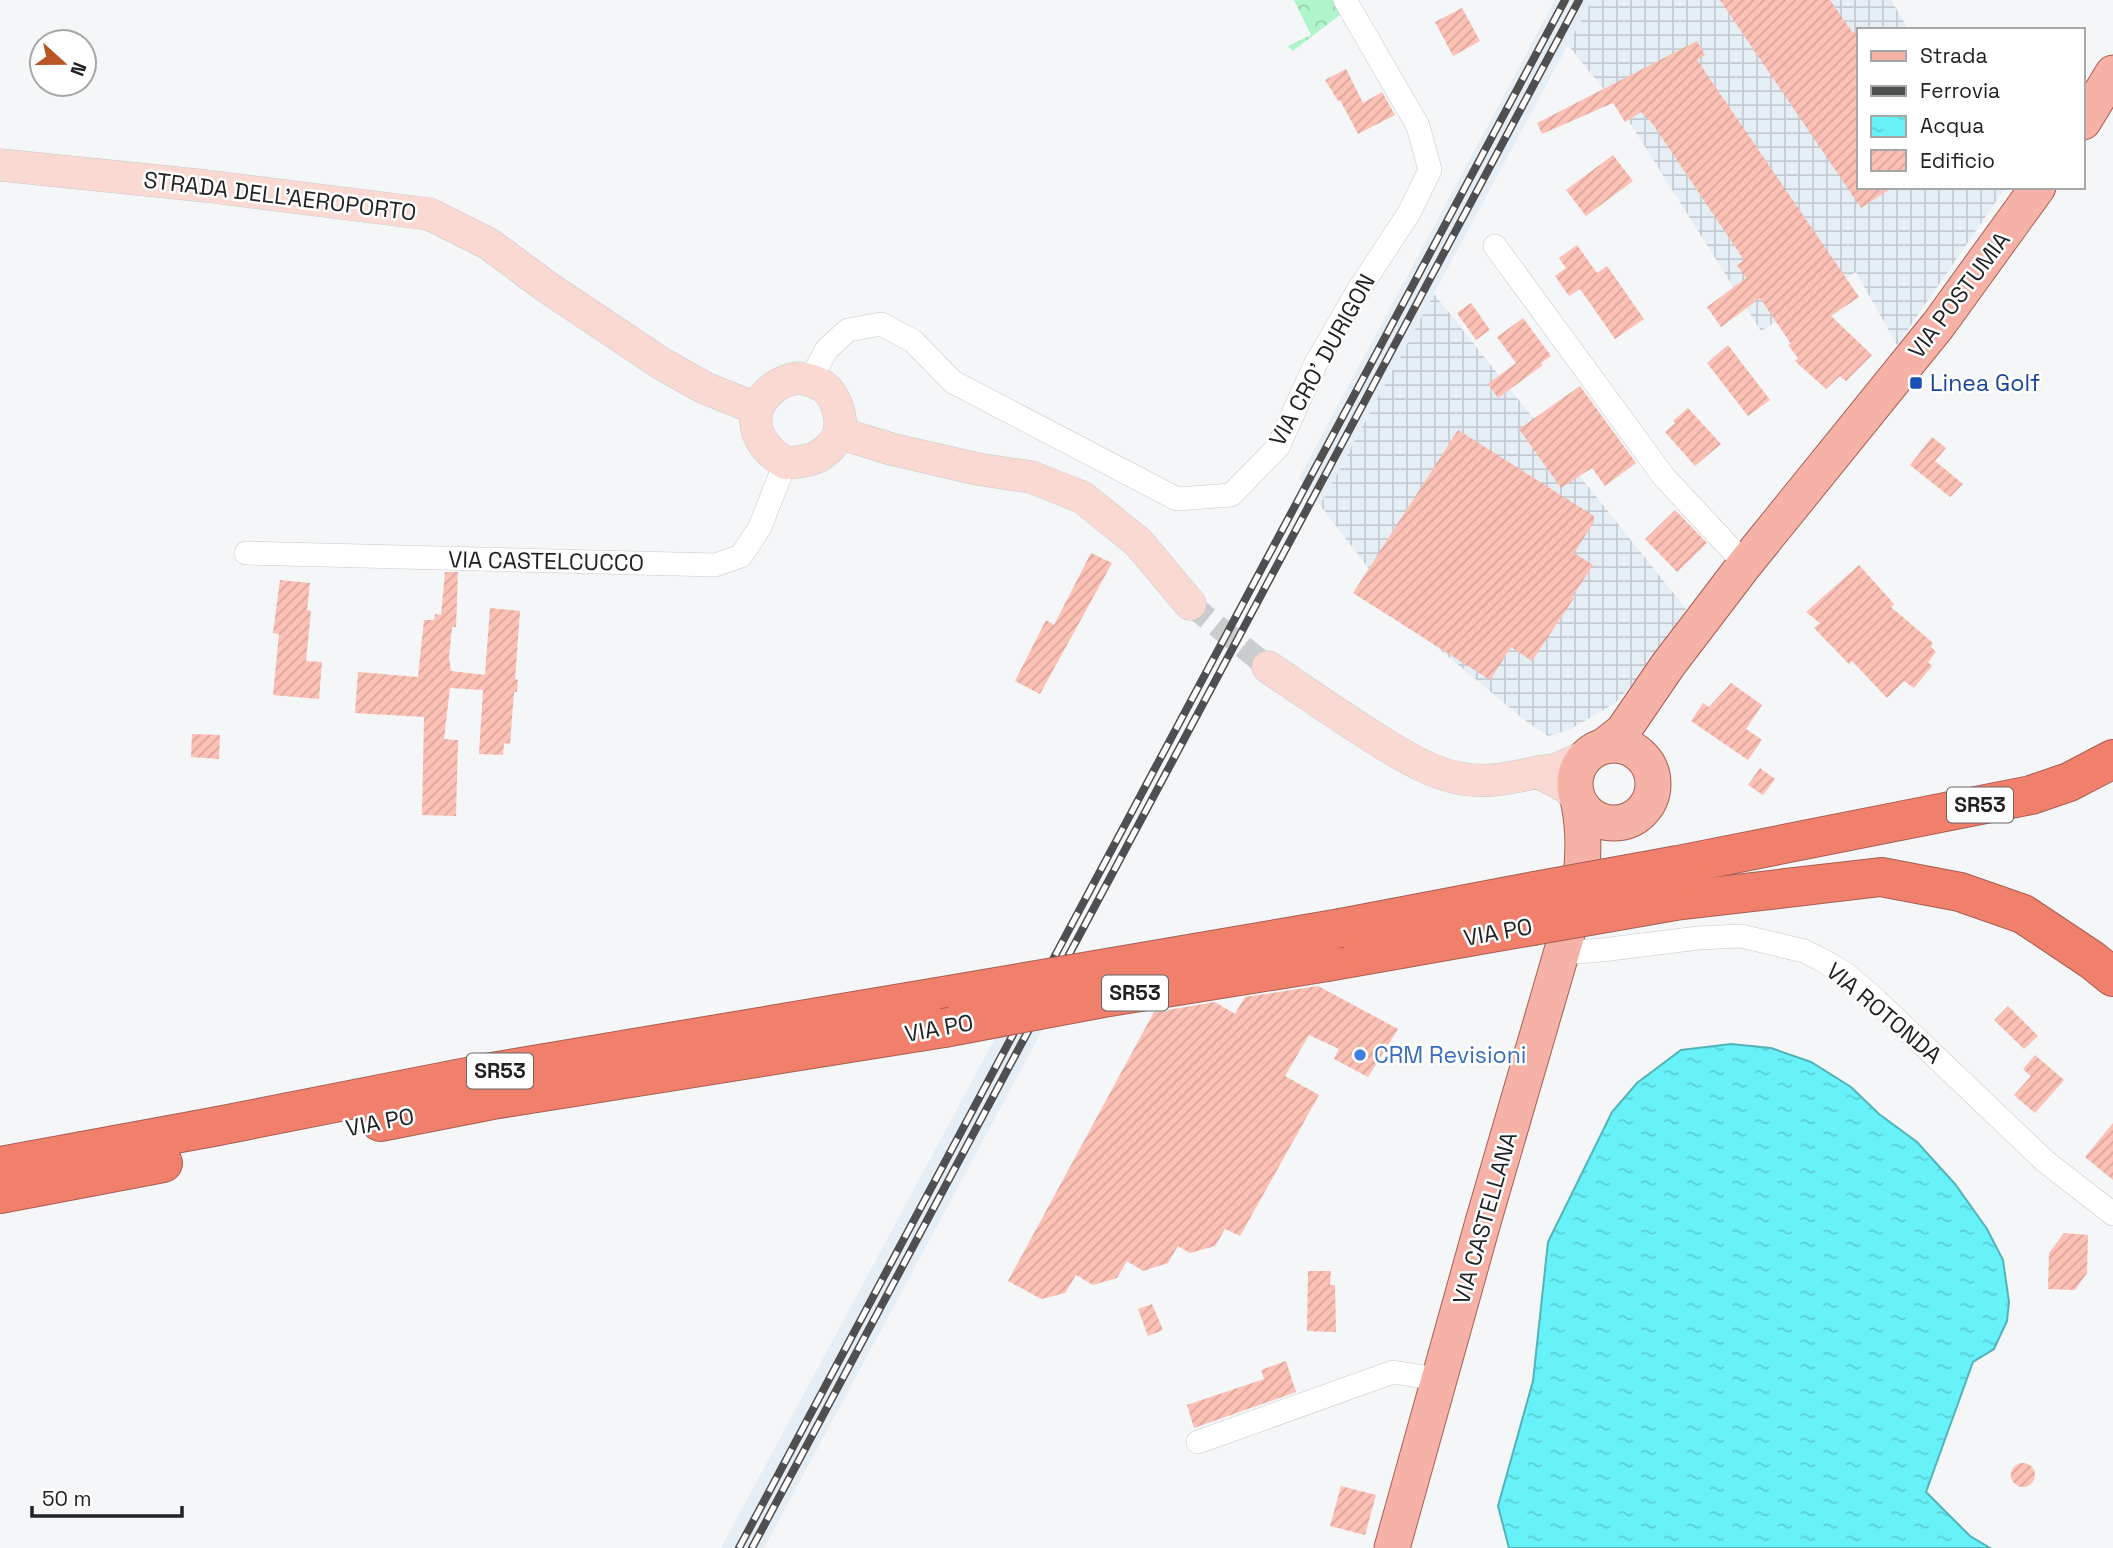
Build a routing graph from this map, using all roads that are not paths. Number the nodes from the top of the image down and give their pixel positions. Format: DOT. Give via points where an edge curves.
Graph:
graph roads {
  1 [pos="1345,0"];
  2 [pos="2113,73"];
  3 [pos="2085,119"];
  4 [pos="0,165"];
  5 [pos="2037,189"];
  6 [pos="1495,246"];
  7 [pos="810,380"];
  8 [pos="757,409"];
  9 [pos="839,433"];
  10 [pos="785,463"];
  11 [pos="246,553"];
  12 [pos="1745,564"];
  13 [pos="1191,604"];
  14 [pos="1668,665"];
  15 [pos="1268,667"];
  16 [pos="1594,752"];
  17 [pos="2113,758"];
  18 [pos="1538,772"];
  19 [pos="1652,774"];
  20 [pos="1577,800"];
  21 [pos="1635,818"];
  22 [pos="1677,883"];
  23 [pos="1580,889"];
  24 [pos="1334,945"];
  25 [pos="1560,953"];
  26 [pos="2113,976"];
  27 [pos="0,1166"];
  28 [pos="0,1194"];
  29 [pos="2113,1214"];
  30 [pos="1438,1380"];
  31 [pos="1198,1442"];
  32 [pos="1392,1548"];
  1 -- 7 [label="street, VIA CRO' DURIGON" via="1418,126 1430,170 1409,213 1315,365 1278,447 1231,495 1177,499 953,382 913,341 881,324 848,330 827,348"];
  2 -- 3 [label="main road"];
  4 -- 8 [label="street, STRADA DELL'AEROPORTO" via="429,214 489,244 662,364"];
  5 -- 12 [label="main road, VIA POSTUMIA" via="1939,324"];
  6 -- 12 [label="street" via="1664,477"];
  7 -- 8 [label="street" via="784,380 772,387"];
  7 -- 9 [label="street" via="833,397 839,410"];
  8 -- 10 [label="street" via="758,435"];
  9 -- 10 [label="street" via="815,458"];
  9 -- 13 [label="street" via="977,469 1031,477 1082,497 1138,542"];
  10 -- 11 [label="street, VIA CASTELCUCCO" via="760,527 741,556 715,565"];
  12 -- 14 [label="main road, VIA POSTUMIA"];
  14 -- 16 [label="main road, VIA POSTUMIA" via="1623,731"];
  14 -- 19 [label="main road" via="1651,725"];
  15 -- 18 [label="street" via="1419,765 1457,778 1495,781"];
  16 -- 18 [label="street" via="1555,770"];
  16 -- 19 [label="main road" via="1616,745 1628,747 1647,762"];
  16 -- 20 [label="main road" via="1578,767 1574,778"];
  17 -- 22 [label="highway, VIA PO / SR53" via="2031,795 1842,833"];
  18 -- 20 [label="street" via="1566,786"];
  19 -- 21 [label="main road" via="1651,799"];
  20 -- 21 [label="main road" via="1599,821 1611,824"];
  20 -- 23 [label="main road" via="1584,852"];
  21 -- 23 [label="main road" via="1598,858"];
  22 -- 24 [label="highway, VIA PO / SR53, bridge"];
  22 -- 26 [label="highway, VIA PO / SR53" via="1881,877 1960,892 2023,914"];
  23 -- 25 [label="main road, VIA CASTELLANA"];
  24 -- 27 [label="highway, VIA PO / SR53, bridge" via="1267,942 1118,965 492,1072"];
  24 -- 28 [label="highway, VIA PO / SR53, bridge" via="1103,998 944,1028 492,1100"];
  25 -- 29 [label="street, VIA ROTONDA" via="1741,936 1804,951 1846,974 2046,1162"];
  25 -- 30 [label="main road, VIA CASTELLANA"];
  30 -- 31 [label="street" via="1393,1373"];
  30 -- 32 [label="main road, VIA CASTELLANA"];
}
